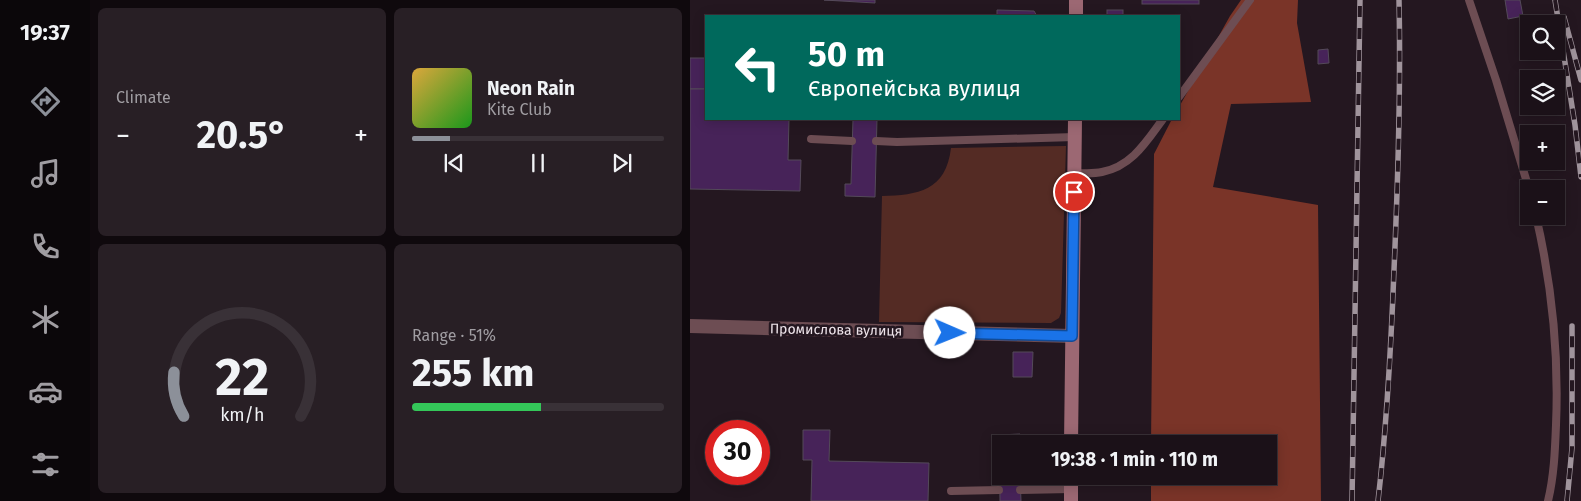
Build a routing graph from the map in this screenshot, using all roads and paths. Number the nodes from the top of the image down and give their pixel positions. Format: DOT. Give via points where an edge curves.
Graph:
graph roads {
  1 [pos="1076,0"];
  2 [pos="1250,0"];
  3 [pos="1469,0"];
  4 [pos="1076,15"];
  5 [pos="1180,96"];
  6 [pos="1075,120"];
  7 [pos="1162,120"];
  8 [pos="1075,137"];
  9 [pos="810,139"];
  10 [pos="852,140"];
  11 [pos="876,141"];
  12 [pos="1075,173"];
  13 [pos="1526,180"];
  14 [pos="1538,225"];
  15 [pos="690,326"];
  16 [pos="1072,336"];
  17 [pos="1071,435"];
  18 [pos="1071,489"];
  19 [pos="1000,490"];
  20 [pos="1020,490"];
  21 [pos="951,491"];
  22 [pos="1548,501"];
  1 -- 4 [label="main road"];
  2 -- 5 [label="lane"];
  3 -- 13 [label="lane"];
  6 -- 8 [label="main road"];
  7 -- 12 [label="lane" via="1137,154 1116,168"];
  8 -- 11 [label="lane"];
  8 -- 12 [label="main road"];
  9 -- 10 [label="lane"];
  12 -- 16 [label="main road"];
  14 -- 22 [label="lane" via="1552,301 1558,398 1555,458"];
  15 -- 16 [label="street, Промислова вулиця"];
  16 -- 17 [label="main road"];
  18 -- 20 [label="lane"];
  19 -- 21 [label="lane"];
}
